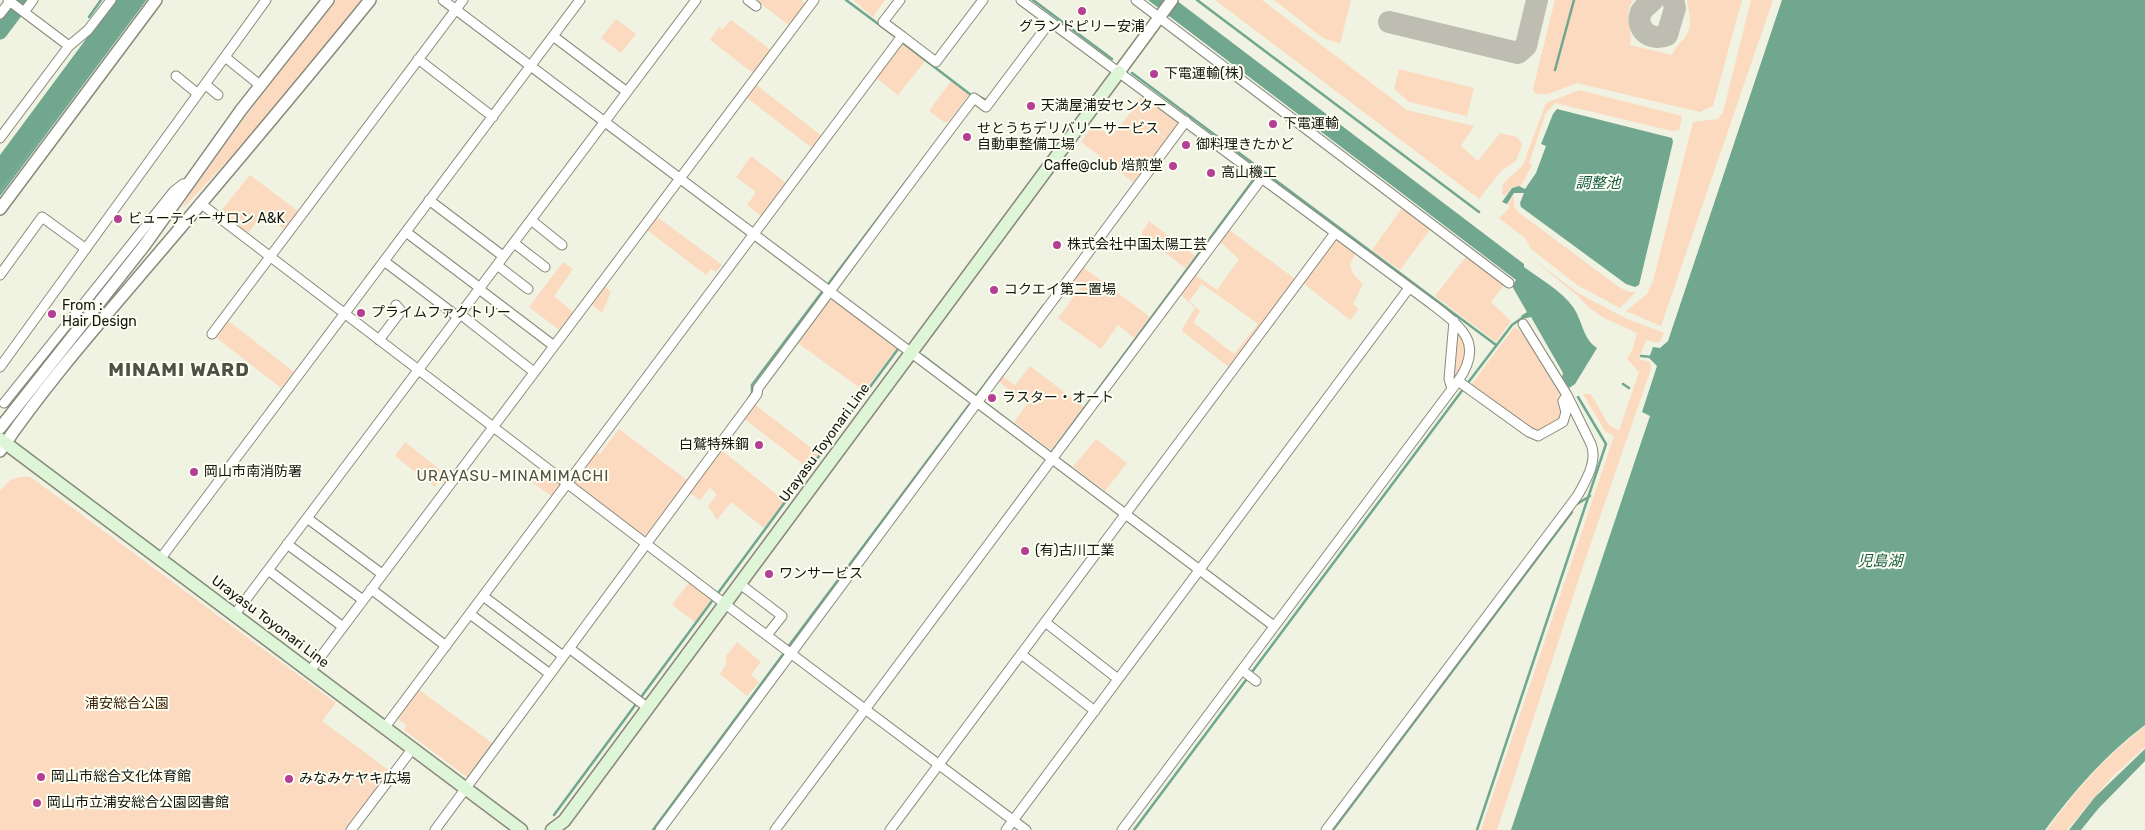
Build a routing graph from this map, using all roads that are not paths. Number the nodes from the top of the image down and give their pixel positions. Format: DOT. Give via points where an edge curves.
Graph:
graph roads {
  1 [pos="33,0"];
  2 [pos="111,0"];
  3 [pos="156,0"];
  4 [pos="266,0"];
  5 [pos="328,0"];
  6 [pos="370,0"];
  7 [pos="443,0"];
  8 [pos="463,0"];
  9 [pos="580,0"];
  10 [pos="696,0"];
  11 [pos="814,0"];
  12 [pos="900,0"];
  13 [pos="983,0"];
  14 [pos="1021,0"];
  15 [pos="1136,0"];
  16 [pos="1172,0"];
  17 [pos="10,1"];
  18 [pos="456,9"];
  19 [pos="22,11"];
  20 [pos="0,14"];
  21 [pos="1160,16"];
  22 [pos="1050,22"];
  23 [pos="553,36"];
  24 [pos="902,36"];
  25 [pos="69,46"];
  26 [pos="225,56"];
  27 [pos="418,59"];
  28 [pos="530,67"];
  29 [pos="1119,72"];
  30 [pos="176,76"];
  31 [pos="205,84"];
  32 [pos="260,86"];
  33 [pos="625,91"];
  34 [pos="198,94"];
  35 [pos="218,95"];
  36 [pos="491,115"];
  37 [pos="1186,121"];
  38 [pos="604,122"];
  39 [pos="0,138"];
  40 [pos="680,178"];
  41 [pos="1262,178"];
  42 [pos="429,200"];
  43 [pos="200,203"];
  44 [pos="0,209"];
  45 [pos="531,220"];
  46 [pos="406,232"];
  47 [pos="1335,233"];
  48 [pos="754,234"];
  49 [pos="514,242"];
  50 [pos="562,245"];
  51 [pos="86,249"];
  52 [pos="502,255"];
  53 [pos="270,258"];
  54 [pos="384,261"];
  55 [pos="497,265"];
  56 [pos="545,267"];
  57 [pos="0,275"];
  58 [pos="1510,283"];
  59 [pos="478,287"];
  60 [pos="1409,288"];
  61 [pos="528,289"];
  62 [pos="830,291"];
  63 [pos="396,305"];
  64 [pos="344,314"];
  65 [pos="457,315"];
  66 [pos="1454,321"];
  67 [pos="1523,324"];
  68 [pos="212,334"];
  69 [pos="379,340"];
  70 [pos="552,345"];
  71 [pos="911,352"];
  72 [pos="0,367"];
  73 [pos="418,370"];
  74 [pos="532,371"];
  75 [pos="30,380"];
  76 [pos="1460,385"];
  77 [pos="1567,395"];
  78 [pos="4,403"];
  79 [pos="976,403"];
  80 [pos="494,427"];
  81 [pos="0,428"];
  82 [pos="2,444"];
  83 [pos="1051,458"];
  84 [pos="567,483"];
  85 [pos="1125,514"];
  86 [pos="307,518"];
  87 [pos="288,544"];
  88 [pos="646,544"];
  89 [pos="161,558"];
  90 [pos="268,570"];
  91 [pos="1200,570"];
  92 [pos="382,574"];
  93 [pos="740,584"];
  94 [pos="371,589"];
  95 [pos="483,596"];
  96 [pos="363,600"];
  97 [pos="725,604"];
  98 [pos="235,614"];
  99 [pos="470,614"];
  100 [pos="1045,622"];
  101 [pos="1274,626"];
  102 [pos="343,627"];
  103 [pos="767,635"];
  104 [pos="446,646"];
  105 [pos="569,648"];
  106 [pos="791,653"];
  107 [pos="1021,654"];
  108 [pos="563,656"];
  109 [pos="310,671"];
  110 [pos="550,674"];
  111 [pos="1118,679"];
  112 [pos="642,703"];
  113 [pos="865,709"];
  114 [pos="1094,711"];
  115 [pos="385,727"];
  116 [pos="413,748"];
  117 [pos="938,764"];
  118 [pos="466,789"];
  119 [pos="1013,820"];
  120 [pos="352,830"];
  121 [pos="435,830"];
  122 [pos="521,830"];
  123 [pos="552,830"];
  124 [pos="660,830"];
  125 [pos="775,830"];
  126 [pos="890,830"];
  127 [pos="1006,830"];
  128 [pos="1026,830"];
  129 [pos="1122,830"];
  130 [pos="1326,830"];
  1 -- 19 [label="street"];
  2 -- 25 [label="street" via="88,30"];
  3 -- 44 [label="street"];
  4 -- 26 [label="street"];
  5 -- 32 [label="street"];
  6 -- 43 [label="street" via="289,101"];
  7 -- 18 [label="street"];
  8 -- 18 [label="street"];
  9 -- 23 [label="street"];
  10 -- 33 [label="street"];
  11 -- 40 [label="street"];
  12 -- 24 [label="street" via="883,22"];
  13 -- 24 [label="street" via="936,62"];
  14 -- 22 [label="street"];
  15 -- 21 [label="street"];
  16 -- 21 [label="street"];
  17 -- 19 [label="street"];
  17 -- 20 [label="street"];
  18 -- 27 [label="street"];
  18 -- 28 [label="street"];
  19 -- 25 [label="street"];
  21 -- 29 [label="street"];
  21 -- 58 [label="street"];
  22 -- 29 [label="street"];
  22 -- 62 [label="street" via="986,107 974,98"];
  23 -- 28 [label="street"];
  23 -- 33 [label="street"];
  24 -- 48 [label="street"];
  25 -- 39 [label="street"];
  26 -- 31 [label="street"];
  26 -- 32 [label="street"];
  27 -- 36 [label="street"];
  27 -- 53 [label="street"];
  28 -- 36 [label="street"];
  28 -- 38 [label="street"];
  29 -- 37 [label="street"];
  29 -- 71 [label="main road, Urayasu Toyonari Line"];
  30 -- 34 [label="street"];
  31 -- 34 [label="street"];
  31 -- 35 [label="street"];
  32 -- 75 [label="street" via="118,280"];
  33 -- 38 [label="street"];
  34 -- 51 [label="street"];
  36 -- 42 [label="street"];
  37 -- 41 [label="street"];
  37 -- 79 [label="street"];
  38 -- 40 [label="street"];
  38 -- 45 [label="street"];
  40 -- 48 [label="street"];
  40 -- 70 [label="street"];
  41 -- 47 [label="street"];
  41 -- 83 [label="street"];
  42 -- 46 [label="street"];
  42 -- 52 [label="street"];
  43 -- 53 [label="street"];
  43 -- 82 [label="street"];
  45 -- 49 [label="street"];
  45 -- 50 [label="street"];
  46 -- 54 [label="street"];
  46 -- 59 [label="street"];
  47 -- 60 [label="street"];
  47 -- 85 [label="street"];
  48 -- 62 [label="street"];
  48 -- 84 [label="street"];
  49 -- 52 [label="street"];
  49 -- 56 [label="street"];
  51 -- 57 [label="street" via="42,217"];
  51 -- 72 [label="street"];
  52 -- 55 [label="street"];
  53 -- 64 [label="street"];
  53 -- 68 [label="street"];
  54 -- 64 [label="street"];
  54 -- 65 [label="street"];
  55 -- 59 [label="street"];
  55 -- 61 [label="street"];
  59 -- 65 [label="street"];
  59 -- 70 [label="street"];
  60 -- 66 [label="street"];
  60 -- 91 [label="street"];
  62 -- 71 [label="street"];
  62 -- 88 [label="street"];
  63 -- 69 [label="street" via="401,311"];
  64 -- 69 [label="street"];
  64 -- 89 [label="street"];
  65 -- 73 [label="street"];
  65 -- 74 [label="street"];
  66 -- 76 [label="street" via="1449,379"];
  66 -- 76 [label="street" via="1465,332 1470,345 1470,357"];
  67 -- 77 [label="street"];
  69 -- 73 [label="street"];
  70 -- 74 [label="street"];
  71 -- 79 [label="street"];
  71 -- 93 [label="main road, Urayasu Toyonari Line"];
  73 -- 80 [label="street"];
  73 -- 86 [label="street"];
  74 -- 80 [label="street"];
  75 -- 78 [label="street"];
  75 -- 81 [label="street"];
  76 -- 77 [label="street" via="1538,436 1563,422 1566,412 1563,401"];
  76 -- 101 [label="street"];
  77 -- 130 [label="street" via="1594,451 1578,495"];
  79 -- 83 [label="street"];
  79 -- 106 [label="street"];
  80 -- 84 [label="street"];
  80 -- 92 [label="street"];
  82 -- 89 [label="main road, Urayasu Toyonari Line"];
  83 -- 85 [label="street"];
  83 -- 113 [label="street"];
  84 -- 88 [label="street"];
  84 -- 95 [label="street"];
  85 -- 91 [label="street"];
  85 -- 100 [label="street"];
  86 -- 87 [label="street"];
  86 -- 92 [label="street"];
  87 -- 90 [label="street"];
  87 -- 96 [label="street"];
  88 -- 97 [label="street"];
  88 -- 105 [label="street"];
  89 -- 98 [label="main road, Urayasu Toyonari Line"];
  90 -- 98 [label="street"];
  90 -- 102 [label="street"];
  91 -- 101 [label="street"];
  91 -- 111 [label="street"];
  92 -- 94 [label="street"];
  93 -- 97 [label="main road, Urayasu Toyonari Line"];
  93 -- 103 [label="street" via="782,616"];
  94 -- 96 [label="street"];
  94 -- 104 [label="street"];
  95 -- 99 [label="street"];
  95 -- 108 [label="street"];
  96 -- 102 [label="street"];
  97 -- 103 [label="street"];
  97 -- 112 [label="main road, Urayasu Toyonari Line"];
  98 -- 109 [label="main road, Urayasu Toyonari Line"];
  99 -- 104 [label="street"];
  99 -- 110 [label="street"];
  100 -- 107 [label="street"];
  100 -- 111 [label="street"];
  101 -- 129 [label="street" via="1249,675"];
  102 -- 109 [label="street"];
  103 -- 106 [label="street"];
  104 -- 115 [label="street"];
  105 -- 108 [label="street"];
  105 -- 112 [label="street"];
  106 -- 113 [label="street"];
  106 -- 124 [label="street"];
  107 -- 114 [label="street"];
  107 -- 117 [label="street"];
  108 -- 110 [label="street"];
  109 -- 115 [label="main road, Urayasu Toyonari Line"];
  110 -- 118 [label="street"];
  111 -- 114 [label="street"];
  112 -- 123 [label="main road, Urayasu Toyonari Line" via="564,821"];
  113 -- 117 [label="street"];
  113 -- 125 [label="street"];
  114 -- 119 [label="street"];
  115 -- 116 [label="main road, Urayasu Toyonari Line"];
  116 -- 118 [label="main road, Urayasu Toyonari Line"];
  116 -- 120 [label="street"];
  117 -- 119 [label="street"];
  117 -- 126 [label="street"];
  118 -- 121 [label="street"];
  118 -- 122 [label="main road, Urayasu Toyonari Line"];
  119 -- 127 [label="street"];
  119 -- 128 [label="street"];
}
